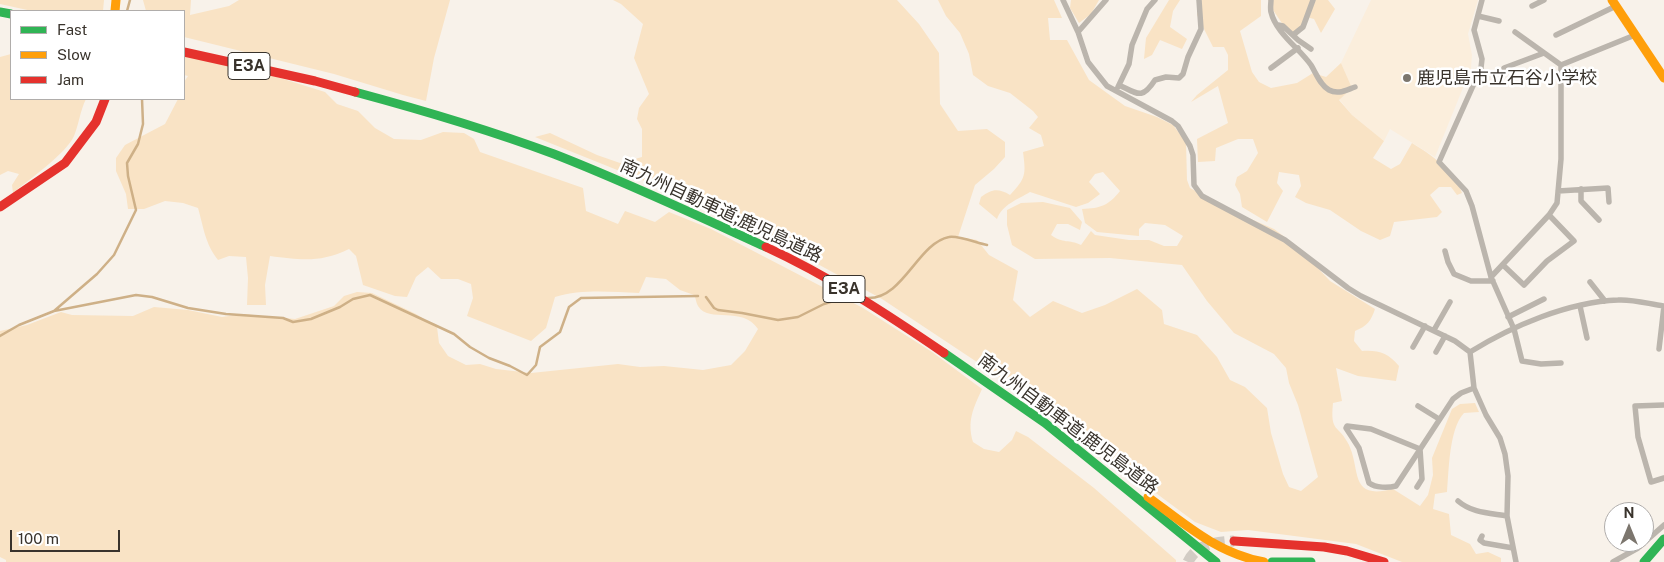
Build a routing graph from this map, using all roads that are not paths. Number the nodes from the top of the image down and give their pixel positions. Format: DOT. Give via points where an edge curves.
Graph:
graph roads {
  1 [pos="1063,0"];
  2 [pos="1106,0"];
  3 [pos="1154,0"];
  4 [pos="1199,0"];
  5 [pos="1271,0"];
  6 [pos="1313,0"];
  7 [pos="1482,0"];
  8 [pos="1544,0"];
  9 [pos="1614,3"];
  10 [pos="1532,6"];
  11 [pos="1478,16"];
  12 [pos="1499,21"];
  13 [pos="1278,25"];
  14 [pos="1078,32"];
  15 [pos="1515,32"];
  16 [pos="1636,34"];
  17 [pos="1293,35"];
  18 [pos="1556,35"];
  19 [pos="1298,48"];
  20 [pos="1311,49"];
  21 [pos="185,52"];
  22 [pos="1544,53"];
  23 [pos="1562,65"];
  24 [pos="1271,68"];
  25 [pos="1504,68"];
  26 [pos="1664,78"];
  27 [pos="1119,85"];
  28 [pos="1355,87"];
  29 [pos="1116,92"];
  30 [pos="105,100"];
  31 [pos="1581,190"];
  32 [pos="1558,191"];
  33 [pos="1609,202"];
  34 [pos="0,207"];
  35 [pos="1549,214"];
  36 [pos="1599,220"];
  37 [pos="1445,251"];
  38 [pos="1502,265"];
  39 [pos="1492,279"];
  40 [pos="1590,282"];
  41 [pos="1544,299"];
  42 [pos="1605,301"];
  43 [pos="1450,302"];
  44 [pos="1580,306"];
  45 [pos="1664,306"];
  46 [pos="1508,317"];
  47 [pos="1425,326"];
  48 [pos="1514,329"];
  49 [pos="1434,330"];
  50 [pos="1445,336"];
  51 [pos="1587,338"];
  52 [pos="1414,348"];
  53 [pos="1659,349"];
  54 [pos="1436,352"];
  55 [pos="1470,352"];
  56 [pos="1562,363"];
  57 [pos="1474,388"];
  58 [pos="1664,405"];
  59 [pos="1418,406"];
  60 [pos="1439,419"];
  61 [pos="1045,423"];
  62 [pos="1420,449"];
  63 [pos="1664,478"];
  64 [pos="1417,487"];
  65 [pos="1458,502"];
  66 [pos="1507,516"];
  67 [pos="1664,525"];
  68 [pos="1180,532"];
  69 [pos="1482,536"];
  70 [pos="1664,539"];
  71 [pos="1234,541"];
  72 [pos="1513,548"];
  73 [pos="1652,553"];
  74 [pos="1205,560"];
  75 [pos="1216,562"];
  76 [pos="1264,562"];
  77 [pos="1272,562"];
  78 [pos="1311,562"];
  79 [pos="1384,562"];
  80 [pos="1516,562"];
  81 [pos="1613,562"];
  82 [pos="1638,562"];
  83 [pos="1644,562"];
  1 -- 14 [label="street"];
  2 -- 14 [label="street"];
  3 -- 27 [label="street" via="1132,45 1129,64"];
  4 -- 27 [label="street" via="1201,29 1183,74 1179,78 1154,80 1145,93 1139,94"];
  5 -- 13 [label="street" via="1270,12"];
  6 -- 17 [label="street" via="1303,27"];
  7 -- 11 [label="street"];
  8 -- 10 [label="street"];
  9 -- 16 [label="main road"];
  9 -- 18 [label="street"];
  11 -- 12 [label="street"];
  11 -- 39 [label="street" via="1474,30 1482,59 1481,68 1439,162 1466,191"];
  13 -- 17 [label="street"];
  13 -- 19 [label="street"];
  14 -- 29 [label="street" via="1088,62"];
  15 -- 22 [label="street"];
  16 -- 23 [label="street"];
  16 -- 26 [label="main road"];
  17 -- 20 [label="street"];
  19 -- 24 [label="street"];
  19 -- 28 [label="street" via="1324,87 1338,93"];
  21 -- 61 [label="main road, 南九州自動車道;鹿児島道路 / E3A" via="389,101 553,154 662,199 832,281 914,332"];
  22 -- 23 [label="street"];
  22 -- 25 [label="street"];
  23 -- 32 [label="street"];
  27 -- 29 [label="street"];
  29 -- 47 [label="street" via="1178,126 1190,146 1194,185 1202,196 1285,240 1361,296"];
  30 -- 34 [label="main road" via="96,122 65,163"];
  31 -- 32 [label="street"];
  31 -- 33 [label="street" via="1608,188"];
  31 -- 36 [label="street" via="1581,201"];
  32 -- 35 [label="street" via="1557,203"];
  35 -- 38 [label="street"];
  35 -- 38 [label="street" via="1574,241 1547,261 1524,285"];
  37 -- 39 [label="street" via="1454,274 1471,281"];
  38 -- 39 [label="street"];
  39 -- 46 [label="street"];
  40 -- 42 [label="street"];
  41 -- 46 [label="street"];
  42 -- 44 [label="street"];
  42 -- 45 [label="street"];
  43 -- 49 [label="street"];
  44 -- 48 [label="street" via="1557,311"];
  44 -- 51 [label="street"];
  45 -- 53 [label="street"];
  46 -- 48 [label="street"];
  47 -- 49 [label="street"];
  47 -- 52 [label="street"];
  48 -- 55 [label="street"];
  48 -- 56 [label="street" via="1522,361"];
  49 -- 50 [label="street"];
  50 -- 54 [label="street"];
  50 -- 55 [label="street"];
  55 -- 57 [label="street"];
  57 -- 60 [label="street" via="1453,399"];
  57 -- 66 [label="street" via="1505,454"];
  58 -- 63 [label="street" via="1635,406 1638,437 1651,482"];
  59 -- 60 [label="street"];
  60 -- 62 [label="street"];
  61 -- 68 [label="main road, 南九州自動車道;鹿児島道路 / E3A"];
  61 -- 76 [label="main road" via="1206,541 1244,559"];
  62 -- 62 [label="street" via="1396,486 1372,486 1359,448 1346,428 1371,430"];
  62 -- 64 [label="street" via="1422,479"];
  65 -- 66 [label="street" via="1475,511"];
  66 -- 72 [label="street"];
  67 -- 81 [label="street" via="1638,548"];
  68 -- 74 [label="main road, 南九州自動車道;鹿児島道路 / E3A"];
  68 -- 75 [label="main road, 南九州自動車道;鹿児島道路 / E3A"];
  69 -- 72 [label="street" via="1480,540 1484,543"];
  70 -- 73 [label="main road"];
  71 -- 79 [label="main road" via="1324,547"];
  72 -- 80 [label="street"];
  73 -- 82 [label="main road"];
  73 -- 83 [label="main road"];
  77 -- 78 [label="main road"];
}
